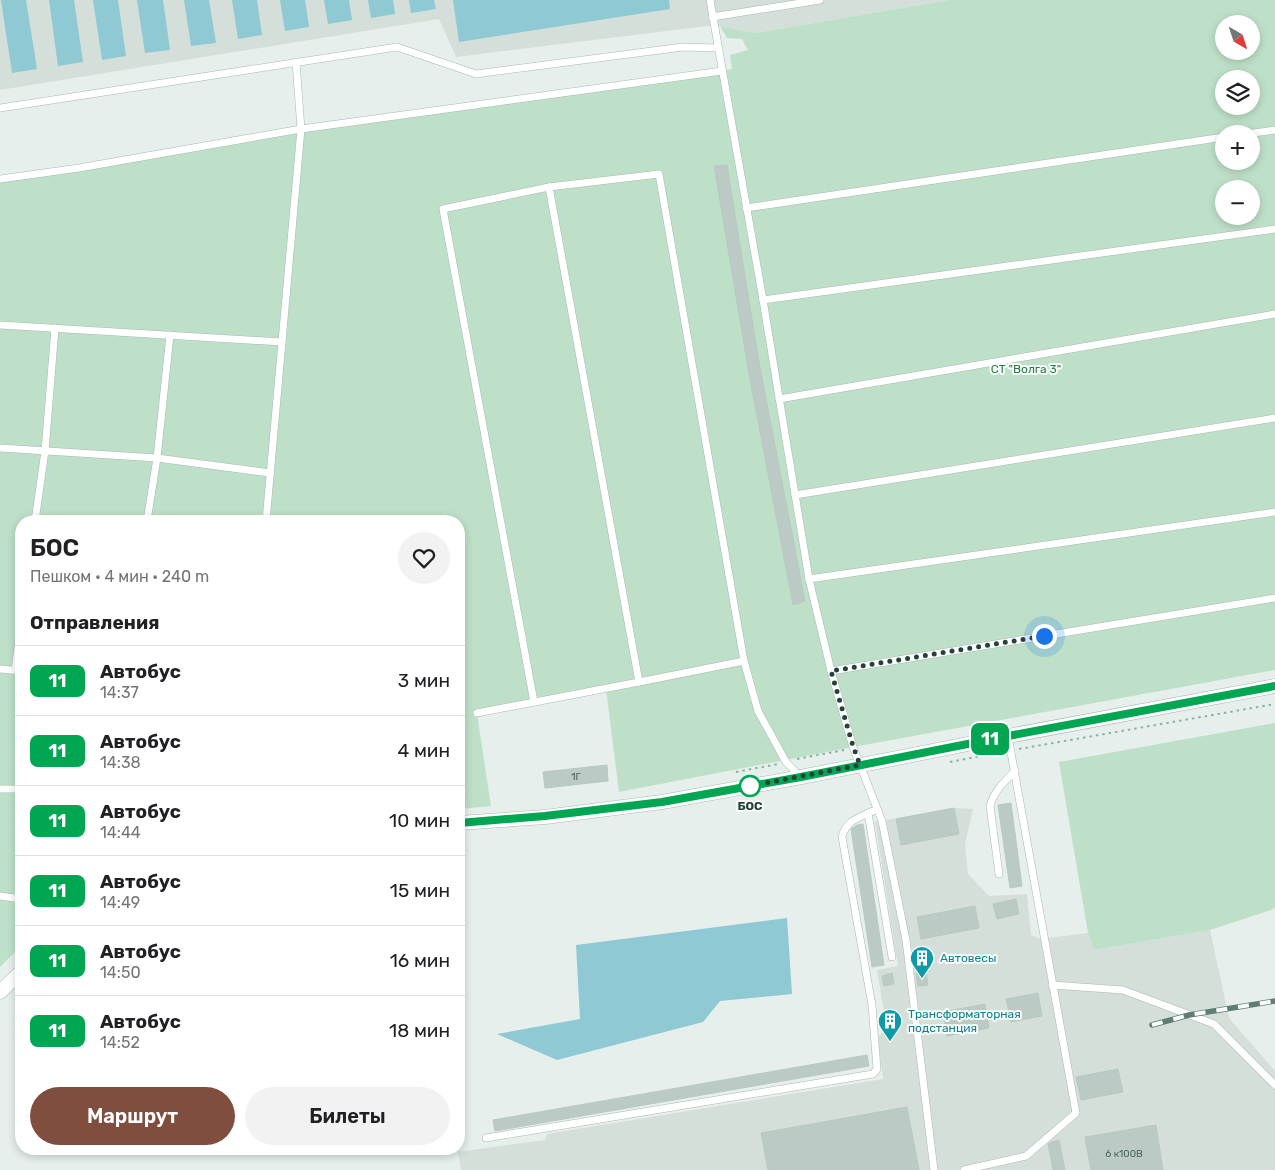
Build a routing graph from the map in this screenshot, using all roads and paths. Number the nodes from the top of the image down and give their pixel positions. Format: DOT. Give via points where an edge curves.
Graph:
graph roads {
  1 [pos="710,0"];
  2 [pos="820,0"];
  3 [pos="712,17"];
  4 [pos="718,48"];
  5 [pos="296,62"];
  6 [pos="722,71"];
  7 [pos="0,108"];
  8 [pos="301,129"];
  9 [pos="1275,130"];
  10 [pos="1260,132"];
  11 [pos="1215,138"];
  12 [pos="0,179"];
  13 [pos="549,187"];
  14 [pos="746,208"];
  15 [pos="1275,229"];
  16 [pos="763,300"];
  17 [pos="1275,314"];
  18 [pos="0,325"];
  19 [pos="55,328"];
  20 [pos="170,336"];
  21 [pos="282,342"];
  22 [pos="779,399"];
  23 [pos="1275,418"];
  24 [pos="0,448"];
  25 [pos="45,451"];
  26 [pos="157,458"];
  27 [pos="270,473"];
  28 [pos="795,495"];
  29 [pos="1275,512"];
  30 [pos="36,515"];
  31 [pos="148,515"];
  32 [pos="266,515"];
  33 [pos="808,580"];
  34 [pos="1275,598"];
  35 [pos="744,661"];
  36 [pos="0,669"];
  37 [pos="15,670"];
  38 [pos="831,671"];
  39 [pos="639,682"];
  40 [pos="1275,686"];
  41 [pos="534,702"];
  42 [pos="477,714"];
  43 [pos="1008,736"];
  44 [pos="860,765"];
  45 [pos="1015,771"];
  46 [pos="801,777"];
  47 [pos="0,789"];
  48 [pos="15,789"];
  49 [pos="877,809"];
  50 [pos="868,813"];
  51 [pos="465,823"];
  52 [pos="999,874"];
  53 [pos="0,896"];
  54 [pos="15,898"];
  55 [pos="892,957"];
  56 [pos="15,978"];
  57 [pos="1052,985"];
  58 [pos="0,992"];
  59 [pos="1275,1085"];
  60 [pos="486,1138"];
  61 [pos="934,1170"];
  62 [pos="964,1170"];
  1 -- 3 [label="lane"];
  2 -- 3 [label="lane"];
  3 -- 4 [label="lane"];
  4 -- 5 [label="lane" via="683,47 476,74 397,47"];
  4 -- 6 [label="lane"];
  5 -- 7 [label="lane"];
  5 -- 8 [label="lane"];
  6 -- 8 [label="lane"];
  6 -- 14 [label="lane"];
  8 -- 12 [label="lane"];
  8 -- 21 [label="lane"];
  9 -- 10 [label="lane"];
  11 -- 14 [label="lane"];
  13 -- 35 [label="lane" via="659,174"];
  13 -- 39 [label="lane"];
  13 -- 41 [label="lane" via="443,209"];
  14 -- 16 [label="lane"];
  15 -- 16 [label="lane"];
  16 -- 22 [label="lane"];
  17 -- 22 [label="lane"];
  18 -- 19 [label="lane"];
  19 -- 20 [label="lane"];
  19 -- 25 [label="lane"];
  20 -- 21 [label="lane"];
  20 -- 26 [label="lane"];
  21 -- 27 [label="lane"];
  22 -- 28 [label="lane"];
  23 -- 28 [label="lane"];
  24 -- 25 [label="lane"];
  25 -- 26 [label="lane"];
  25 -- 30 [label="lane"];
  26 -- 27 [label="lane"];
  26 -- 31 [label="lane"];
  27 -- 32 [label="lane"];
  28 -- 33 [label="lane"];
  29 -- 33 [label="lane"];
  33 -- 38 [label="lane"];
  34 -- 38 [label="lane"];
  35 -- 39 [label="lane"];
  35 -- 46 [label="lane" via="758,711 786,762"];
  36 -- 37 [label="lane"];
  38 -- 44 [label="lane"];
  39 -- 41 [label="lane"];
  40 -- 43 [label="street"];
  41 -- 42 [label="lane"];
  43 -- 44 [label="street"];
  43 -- 45 [label="lane"];
  44 -- 46 [label="street"];
  44 -- 49 [label="lane"];
  45 -- 52 [label="lane" via="1000,786 990,806"];
  45 -- 57 [label="lane"];
  46 -- 51 [label="street" via="662,802"];
  47 -- 48 [label="lane"];
  49 -- 50 [label="lane"];
  49 -- 61 [label="lane" via="906,940"];
  50 -- 55 [label="lane"];
  50 -- 60 [label="lane" via="844,828 842,837 872,1005 877,1069 873,1074"];
  53 -- 54 [label="lane"];
  56 -- 58 [label="street"];
  57 -- 59 [label="lane" via="1123,990 1214,1024"];
  57 -- 62 [label="lane" via="1076,1113 1026,1156"];
}
